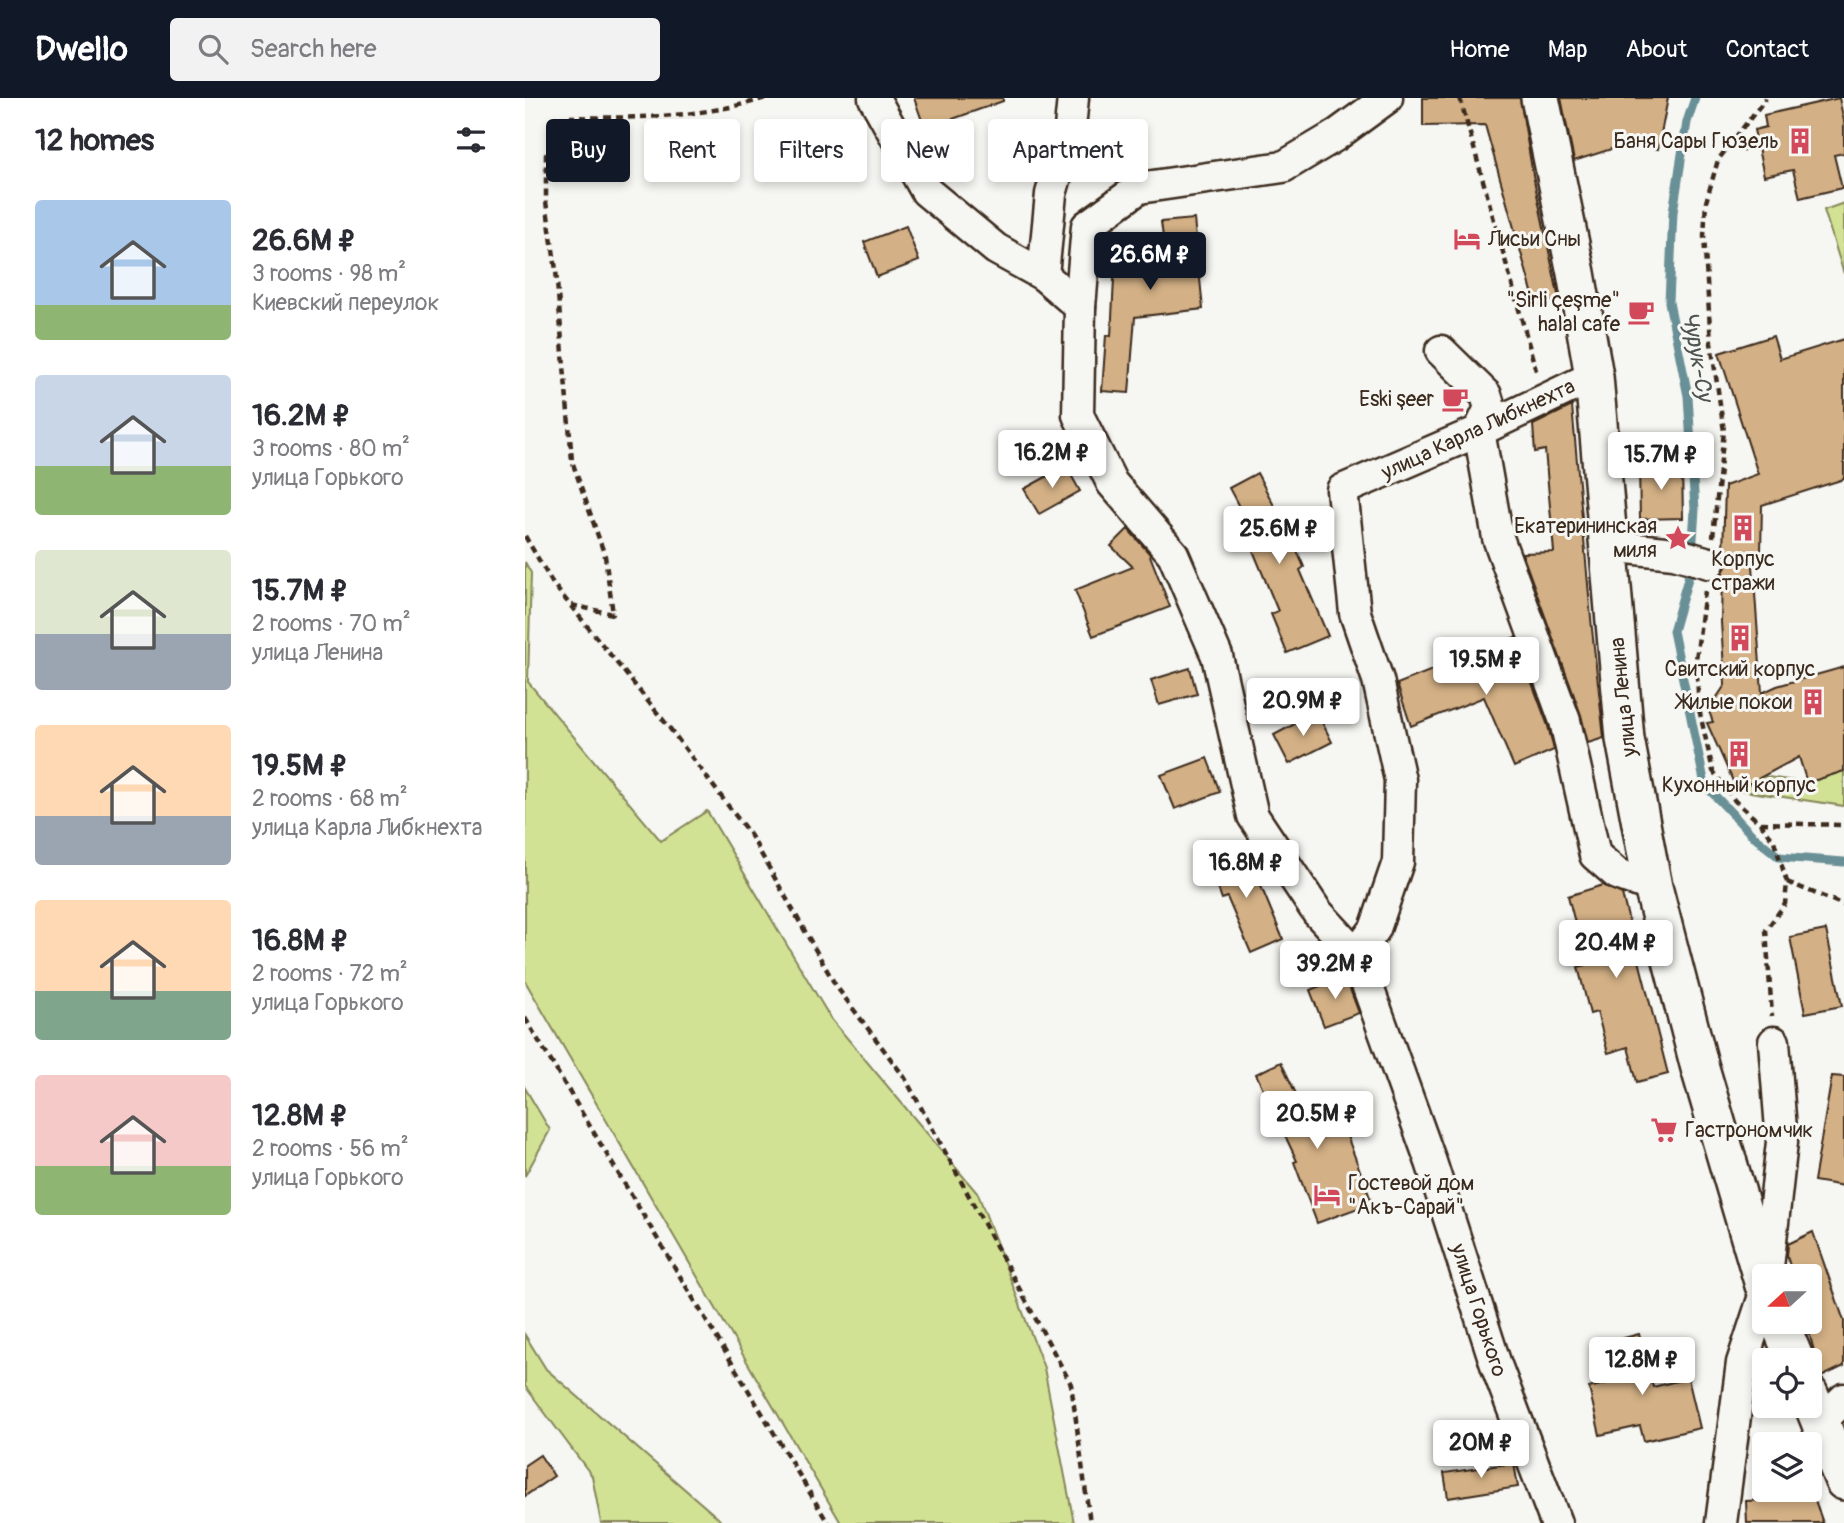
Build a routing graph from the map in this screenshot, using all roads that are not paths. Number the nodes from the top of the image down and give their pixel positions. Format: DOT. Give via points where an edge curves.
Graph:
graph roads {
  1 [pos="874,98"];
  2 [pos="1073,98"];
  3 [pos="1387,98"];
  4 [pos="1540,98"];
  5 [pos="1043,275"];
  6 [pos="1080,307"];
  7 [pos="1441,351"];
  8 [pos="1594,376"];
  9 [pos="1479,431"];
  10 [pos="1609,546"];
  11 [pos="1709,563"];
  12 [pos="1653,887"];
  13 [pos="1356,954"];
  14 [pos="1773,1042"];
  15 [pos="1758,1264"];
  16 [pos="1768,1264"];
  17 [pos="1752,1333"];
  18 [pos="1825,1405"];
  19 [pos="1844,1481"];
  20 [pos="1556,1523"];
  21 [pos="1721,1523"];
  1 -- 5 [label="street" via="926,191 996,249"];
  2 -- 5 [label="street" via="1070,128 1051,194"];
  3 -- 6 [label="street, улица Горького" via="1283,167 1139,188 1087,226"];
  4 -- 8 [label="main road, улица Ленина"];
  5 -- 6 [label="street"];
  6 -- 13 [label="street, улица Горького" via="1078,415 1112,483 1179,567 1217,656 1253,816 1317,912"];
  7 -- 9 [label="street" via="1486,395 1489,408"];
  8 -- 9 [label="street, улица Карла Либкнехта"];
  8 -- 10 [label="main road, улица Ленина"];
  9 -- 12 [label="street" via="1498,538 1565,721 1594,855 1617,874"];
  9 -- 13 [label="street, улица Карла Либкнехта" via="1342,490 1355,613 1378,680 1400,780 1398,862 1375,929"];
  10 -- 11 [label="street" via="1674,553"];
  10 -- 12 [label="main road, улица Ленина" via="1625,739"];
  12 -- 15 [label="main road, улица Ленина"];
  13 -- 20 [label="street, улица Горького" via="1431,1161 1496,1365"];
  14 -- 16 [label="street" via="1782,1142"];
  17 -- 21 [label="street" via="1742,1363"];
  18 -- 19 [label="main road"];
}
